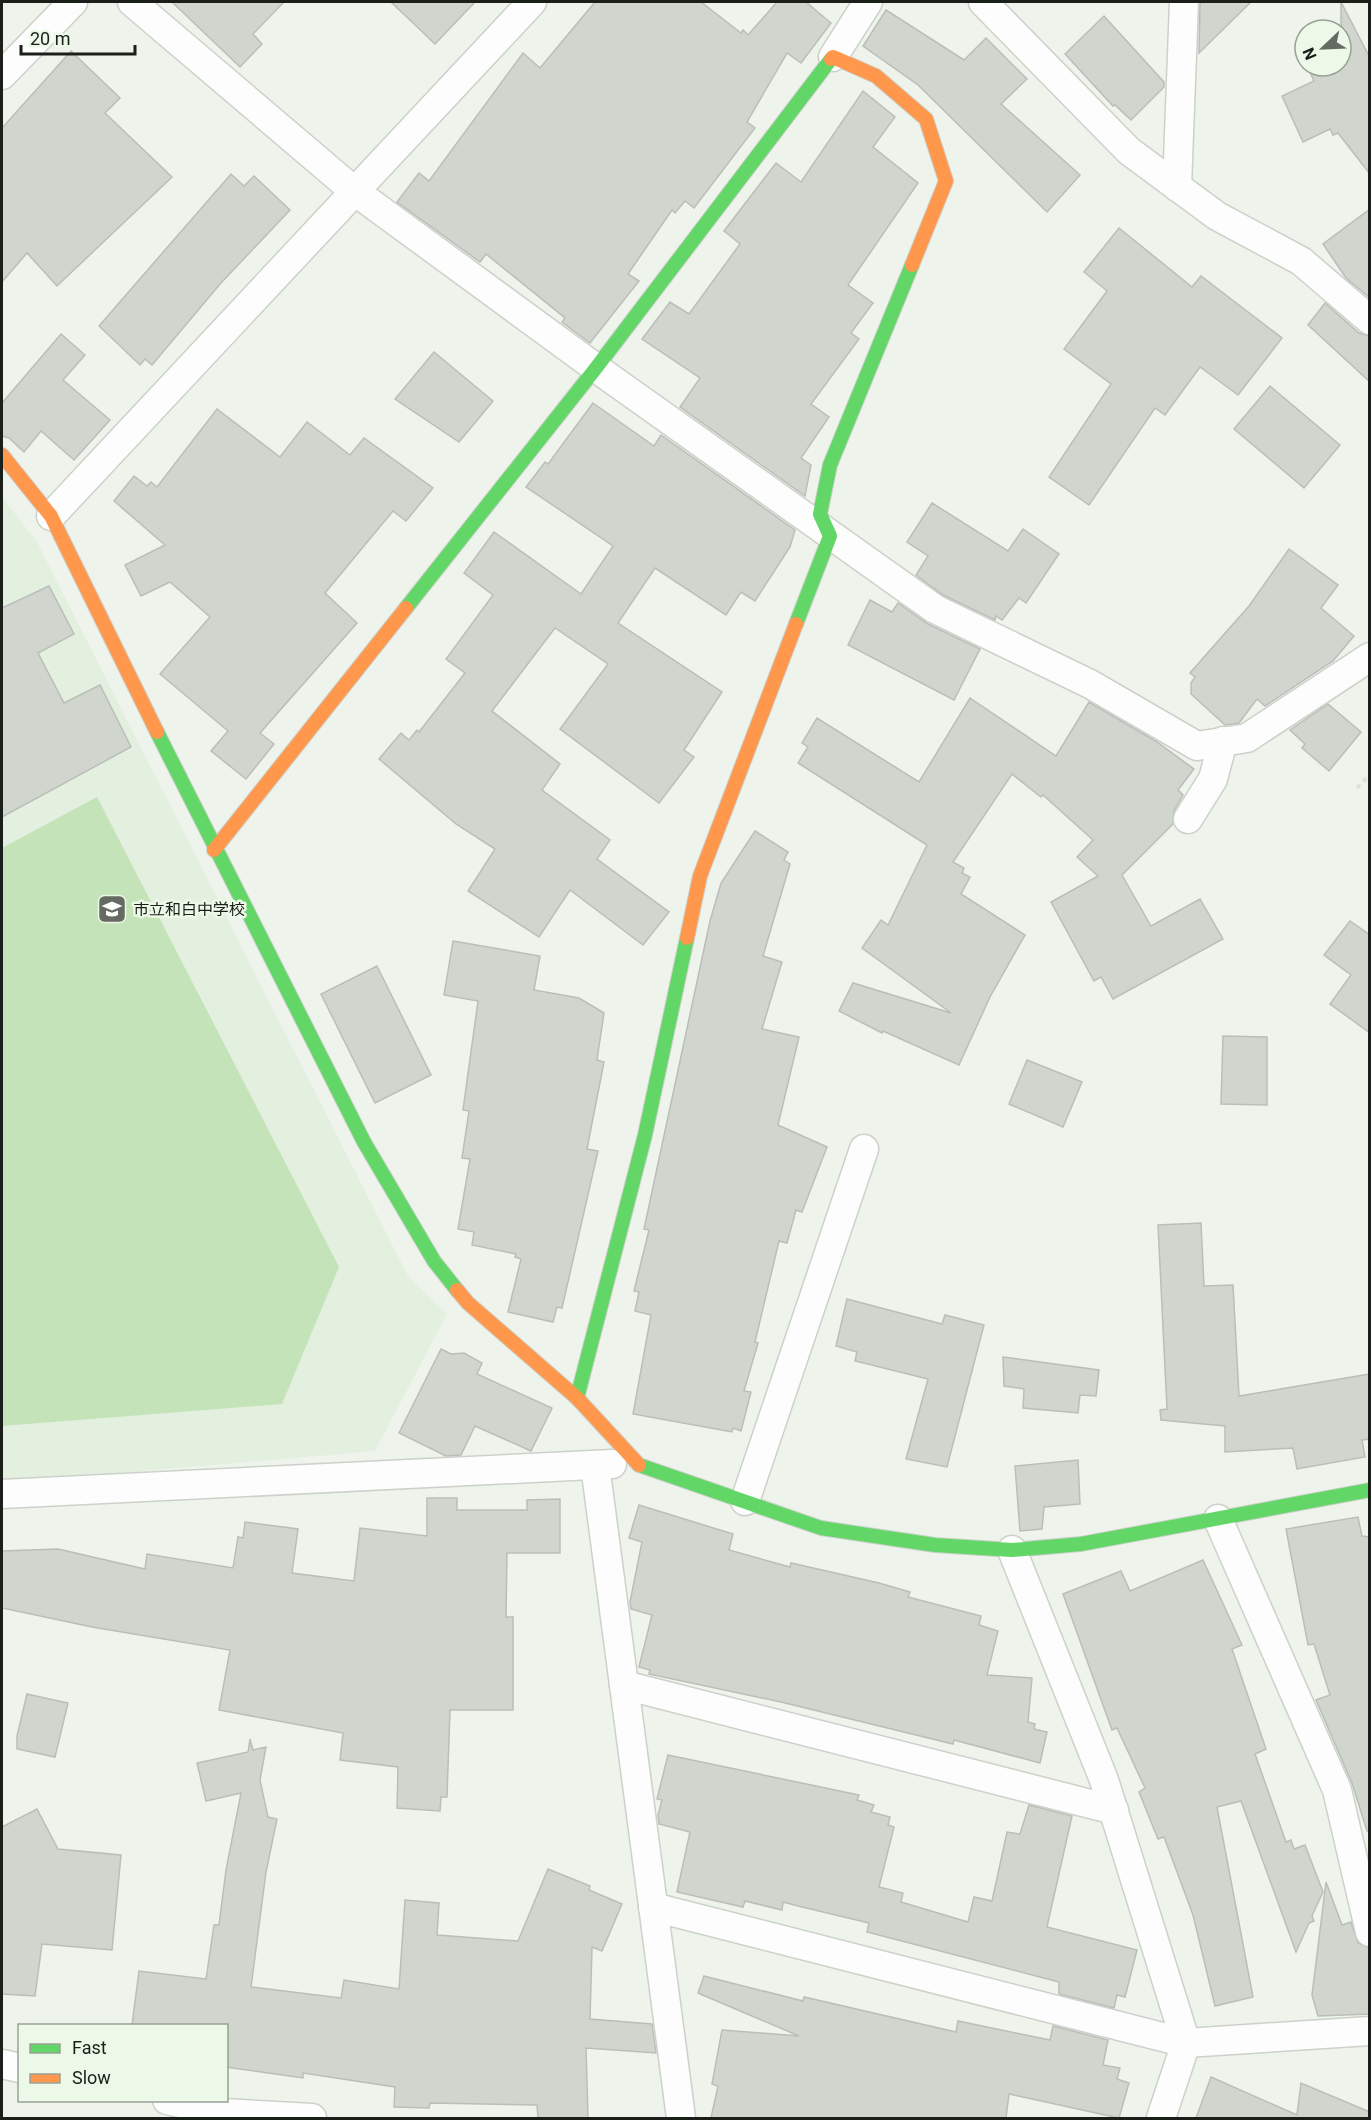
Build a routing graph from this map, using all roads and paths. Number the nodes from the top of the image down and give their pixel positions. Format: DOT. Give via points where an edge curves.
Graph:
graph roads {
  1 [pos="73,2"];
  2 [pos="132,2"];
  3 [pos="532,2"];
  4 [pos="868,2"];
  5 [pos="983,2"];
  6 [pos="1184,2"];
  7 [pos="833,57"];
  8 [pos="2,75"];
  9 [pos="1177,187"];
  10 [pos="353,190"];
  11 [pos="1370,320"];
  12 [pos="596,368"];
  13 [pos="2,454"];
  14 [pos="51,516"];
  15 [pos="831,536"];
  16 [pos="1370,657"];
  17 [pos="1223,741"];
  18 [pos="1370,774"];
  19 [pos="1357,788"];
  20 [pos="1188,819"];
  21 [pos="214,850"];
  22 [pos="864,1149"];
  23 [pos="577,1398"];
  24 [pos="635,1464"];
  25 [pos="595,1465"];
  26 [pos="1370,1490"];
  27 [pos="2,1494"];
  28 [pos="745,1501"];
  29 [pos="1218,1519"];
  30 [pos="1012,1550"];
  31 [pos="624,1685"];
  32 [pos="1114,1810"];
  33 [pos="1364,1882"];
  34 [pos="653,1907"];
  35 [pos="1370,1932"];
  36 [pos="1370,2031"];
  37 [pos="1186,2043"];
  38 [pos="2,2064"];
  39 [pos="18,2068"];
  40 [pos="176,2102"];
  41 [pos="312,2118"];
  42 [pos="681,2118"];
  43 [pos="1161,2118"];
  1 -- 8 [label="street"];
  2 -- 10 [label="street"];
  3 -- 10 [label="street"];
  4 -- 7 [label="street"];
  5 -- 9 [label="street" via="1130,151"];
  6 -- 9 [label="street"];
  7 -- 12 [label="street"];
  7 -- 15 [label="street" via="876,76 926,119 946,181 831,465 820,514"];
  9 -- 11 [label="street" via="1217,216 1301,261"];
  10 -- 12 [label="street"];
  10 -- 14 [label="street"];
  12 -- 15 [label="street"];
  12 -- 21 [label="street"];
  13 -- 14 [label="street"];
  14 -- 21 [label="street"];
  15 -- 17 [label="street" via="935,609 1090,684 1197,746"];
  15 -- 23 [label="street" via="700,876 645,1135"];
  16 -- 17 [label="street" via="1247,738"];
  17 -- 20 [label="street" via="1213,779"];
  18 -- 19 [label="path"];
  21 -- 23 [label="street" via="364,1142 434,1261 468,1303"];
  22 -- 28 [label="street"];
  23 -- 24 [label="street"];
  24 -- 25 [label="street"];
  24 -- 28 [label="street"];
  25 -- 27 [label="street"];
  25 -- 31 [label="street"];
  26 -- 29 [label="street"];
  28 -- 30 [label="street" via="821,1528 935,1545"];
  29 -- 30 [label="street" via="1081,1544"];
  29 -- 33 [label="street" via="1337,1790"];
  30 -- 32 [label="street"];
  31 -- 32 [label="street"];
  31 -- 34 [label="street"];
  32 -- 37 [label="street"];
  33 -- 35 [label="street"];
  34 -- 37 [label="street"];
  34 -- 42 [label="street"];
  36 -- 37 [label="street"];
  37 -- 43 [label="street"];
  38 -- 39 [label="street"];
  40 -- 41 [label="street" via="224,2113"];
}
